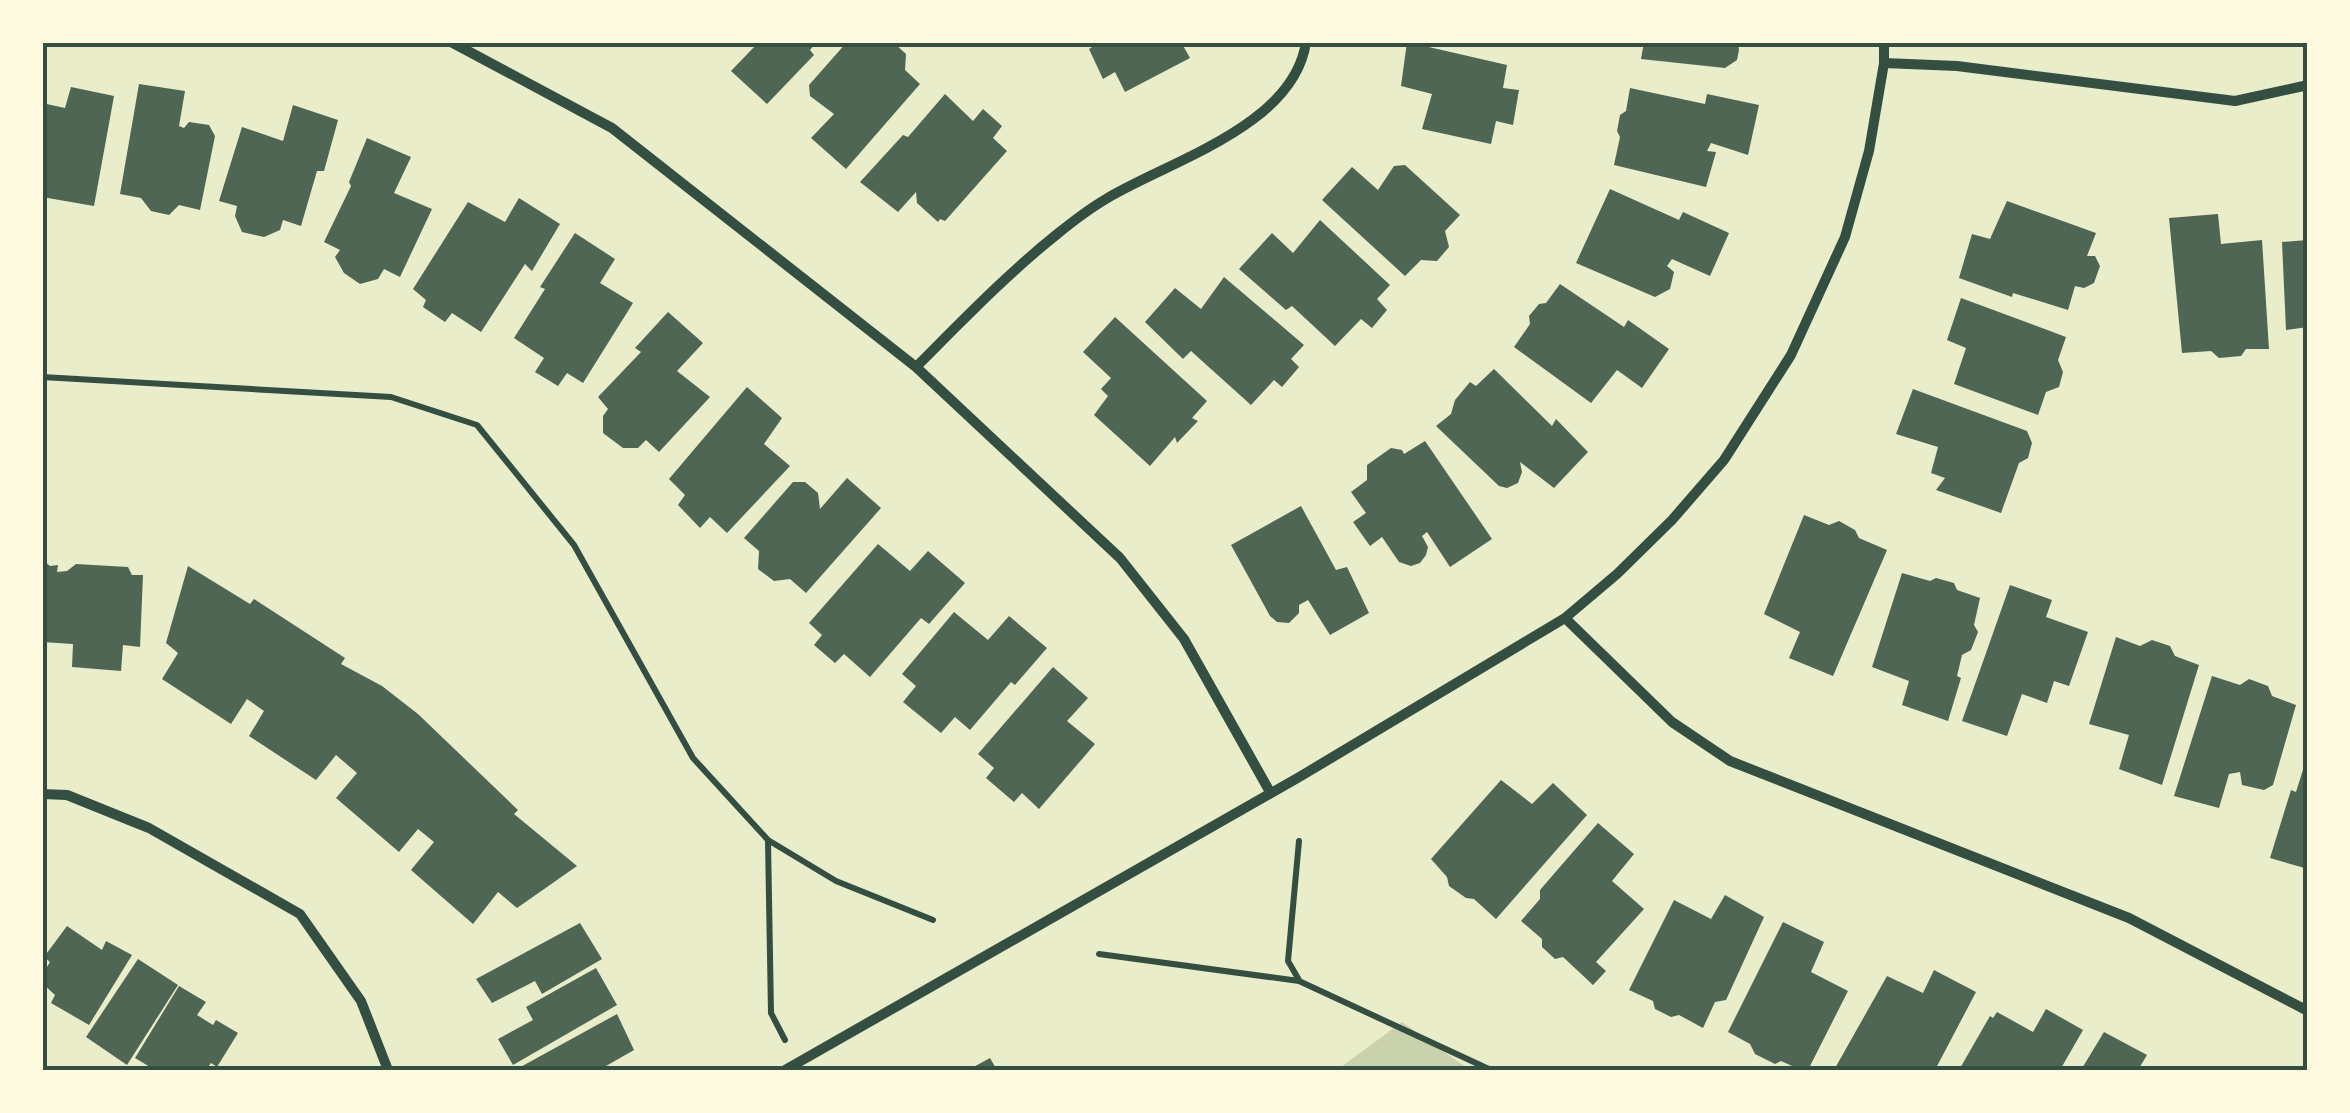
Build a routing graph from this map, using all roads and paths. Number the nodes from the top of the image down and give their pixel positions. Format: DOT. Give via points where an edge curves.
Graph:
graph roads {
  1 [pos="451,42"];
  2 [pos="1306,42"];
  3 [pos="1884,42"];
  4 [pos="1884,63"];
  5 [pos="2308,85"];
  6 [pos="916,367"];
  7 [pos="42,377"];
  8 [pos="1565,618"];
  9 [pos="1270,792"];
  10 [pos="42,794"];
  11 [pos="768,840"];
  12 [pos="1299,841"];
  13 [pos="933,920"];
  14 [pos="1100,954"];
  15 [pos="1299,981"];
  16 [pos="2308,1011"];
  17 [pos="796,1063"];
  18 [pos="388,1070"];
  19 [pos="785,1070"];
  20 [pos="1492,1070"];
  1 -- 6 [label="street" via="612,128"];
  2 -- 6 [label="street" via="1293,78 1270,106 1106,199 1056,235"];
  3 -- 4 [label="street"];
  4 -- 5 [label="street" via="2236,101"];
  4 -- 8 [label="street" via="1845,237 1778,379 1724,460 1672,520"];
  6 -- 9 [label="street" via="1120,558 1184,639"];
  7 -- 11 [label="path" via="391,397 477,425 574,546 693,758"];
  8 -- 9 [label="street"];
  8 -- 16 [label="street" via="1672,722 1730,760 2129,918"];
  9 -- 17 [label="street"];
  10 -- 18 [label="street" via="68,796 149,828 300,914 361,1001"];
  11 -- 13 [label="path" via="836,881"];
  11 -- 17 [label="path" via="771,1014"];
  12 -- 15 [label="path" via="1288,961"];
  14 -- 15 [label="path"];
  15 -- 20 [label="path"];
  17 -- 19 [label="street"];
}
